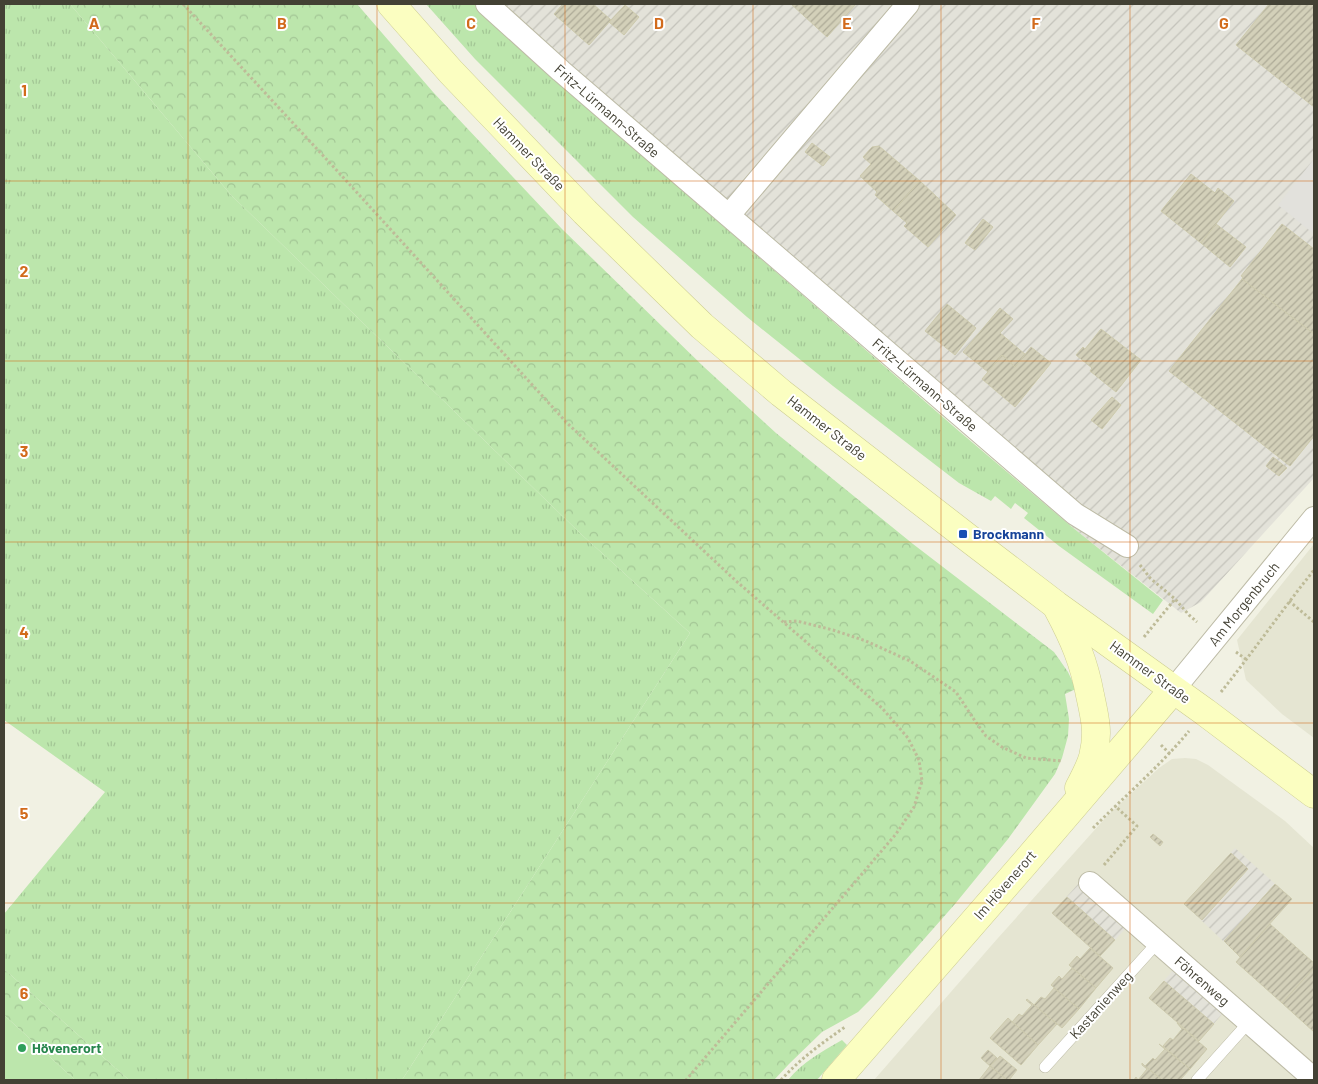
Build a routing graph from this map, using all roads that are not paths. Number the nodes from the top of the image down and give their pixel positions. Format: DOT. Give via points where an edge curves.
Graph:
graph roads {
  1 [pos="391,4"];
  2 [pos="487,4"];
  3 [pos="908,4"];
  4 [pos="729,215"];
  5 [pos="1314,518"];
  6 [pos="1126,546"];
  7 [pos="1056,604"];
  8 [pos="1173,690"];
  9 [pos="1314,794"];
  10 [pos="1063,818"];
  11 [pos="1090,882"];
  12 [pos="1158,942"];
  13 [pos="1249,1022"];
  14 [pos="1045,1067"];
  15 [pos="1314,1079"];
  16 [pos="836,1080"];
  17 [pos="1197,1080"];
  1 -- 7 [label="main road, Hammer Straße" via="450,72 584,212 702,326 781,393"];
  2 -- 4 [label="street, Fritz-Lürmann-Straße"];
  3 -- 4 [label="street"];
  4 -- 6 [label="street, Fritz-Lürmann-Straße" via="1075,514"];
  5 -- 8 [label="street, Am Morgenbruch"];
  7 -- 8 [label="main road, Hammer Straße"];
  7 -- 10 [label="main road" via="1082,661 1096,720 1093,757"];
  8 -- 9 [label="main road, Hammer Straße"];
  8 -- 10 [label="main road, Im Hövenerort"];
  10 -- 16 [label="main road, Im Hövenerort"];
  11 -- 12 [label="street, Föhrenweg"];
  12 -- 13 [label="street, Föhrenweg"];
  12 -- 14 [label="lane, Kastanienweg"];
  13 -- 15 [label="street, Föhrenweg"];
  13 -- 17 [label="lane"];
}
